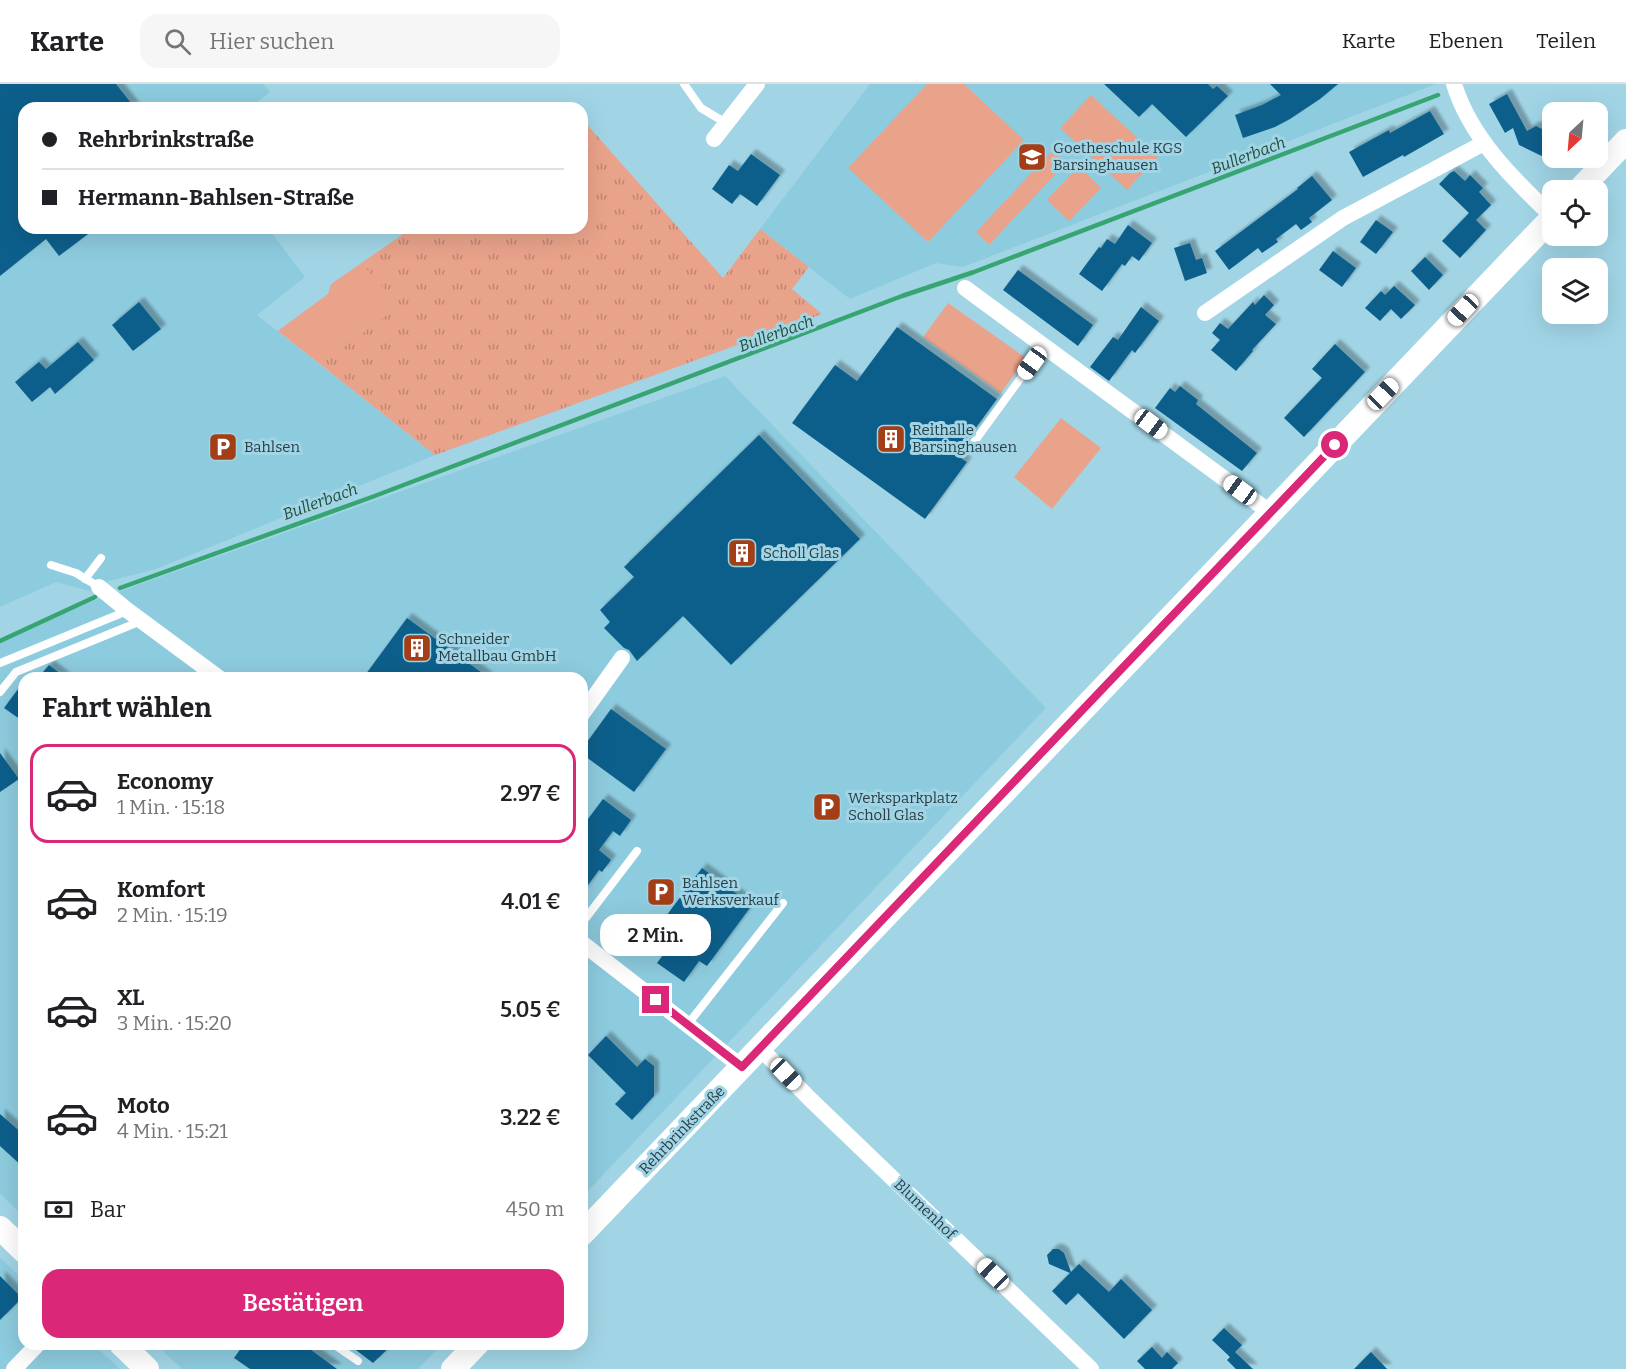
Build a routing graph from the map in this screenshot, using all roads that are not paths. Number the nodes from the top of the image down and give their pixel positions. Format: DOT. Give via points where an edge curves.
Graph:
graph roads {
  1 [pos="684,84"];
  2 [pos="757,84"];
  3 [pos="1454,84"];
  4 [pos="726,123"];
  5 [pos="714,139"];
  6 [pos="1626,141"];
  7 [pos="1484,143"];
  8 [pos="1589,180"];
  9 [pos="1542,207"];
  10 [pos="1542,228"];
  11 [pos="965,288"];
  12 [pos="1204,313"];
  13 [pos="1044,346"];
  14 [pos="969,449"];
  15 [pos="1271,513"];
  16 [pos="102,558"];
  17 [pos="51,565"];
  18 [pos="92,583"];
  19 [pos="127,610"];
  20 [pos="141,621"];
  21 [pos="622,658"];
  22 [pos="0,663"];
  23 [pos="211,672"];
  24 [pos="0,692"];
  25 [pos="588,706"];
  26 [pos="637,851"];
  27 [pos="783,903"];
  28 [pos="588,915"];
  29 [pos="588,948"];
  30 [pos="688,1024"];
  31 [pos="760,1048"];
  32 [pos="742,1067"];
  33 [pos="0,1228"];
  34 [pos="588,1228"];
  35 [pos="18,1245"];
  36 [pos="32,1350"];
  37 [pos="127,1350"];
  38 [pos="342,1350"];
  39 [pos="471,1350"];
  40 [pos="358,1361"];
  41 [pos="14,1369"];
  42 [pos="147,1369"];
  43 [pos="453,1369"];
  44 [pos="1092,1369"];
  1 -- 4 [label="lane" via="701,108"];
  2 -- 4 [label="street"];
  3 -- 7 [label="street" via="1459,102"];
  4 -- 5 [label="street"];
  6 -- 8 [label="main road"];
  7 -- 9 [label="street"];
  7 -- 12 [label="street" via="1343,218"];
  10 -- 15 [label="main road, Rehrbrinkstraße"];
  11 -- 13 [label="street"];
  13 -- 14 [label="lane"];
  13 -- 15 [label="street"];
  15 -- 31 [label="main road, Rehrbrinkstraße"];
  16 -- 18 [label="lane"];
  17 -- 18 [label="lane"];
  18 -- 19 [label="street"];
  19 -- 20 [label="street"];
  19 -- 22 [label="lane"];
  20 -- 23 [label="street"];
  20 -- 24 [label="lane" via="16,672"];
  21 -- 25 [label="street"];
  26 -- 28 [label="lane"];
  27 -- 30 [label="lane"];
  29 -- 30 [label="street"];
  30 -- 32 [label="street"];
  31 -- 32 [label="main road, Rehrbrinkstraße"];
  31 -- 44 [label="street, Blumenhof"];
  32 -- 34 [label="main road, Rehrbrinkstraße"];
  33 -- 35 [label="main road"];
  36 -- 41 [label="street"];
  37 -- 42 [label="main road"];
  38 -- 40 [label="lane"];
  39 -- 43 [label="main road"];
}
